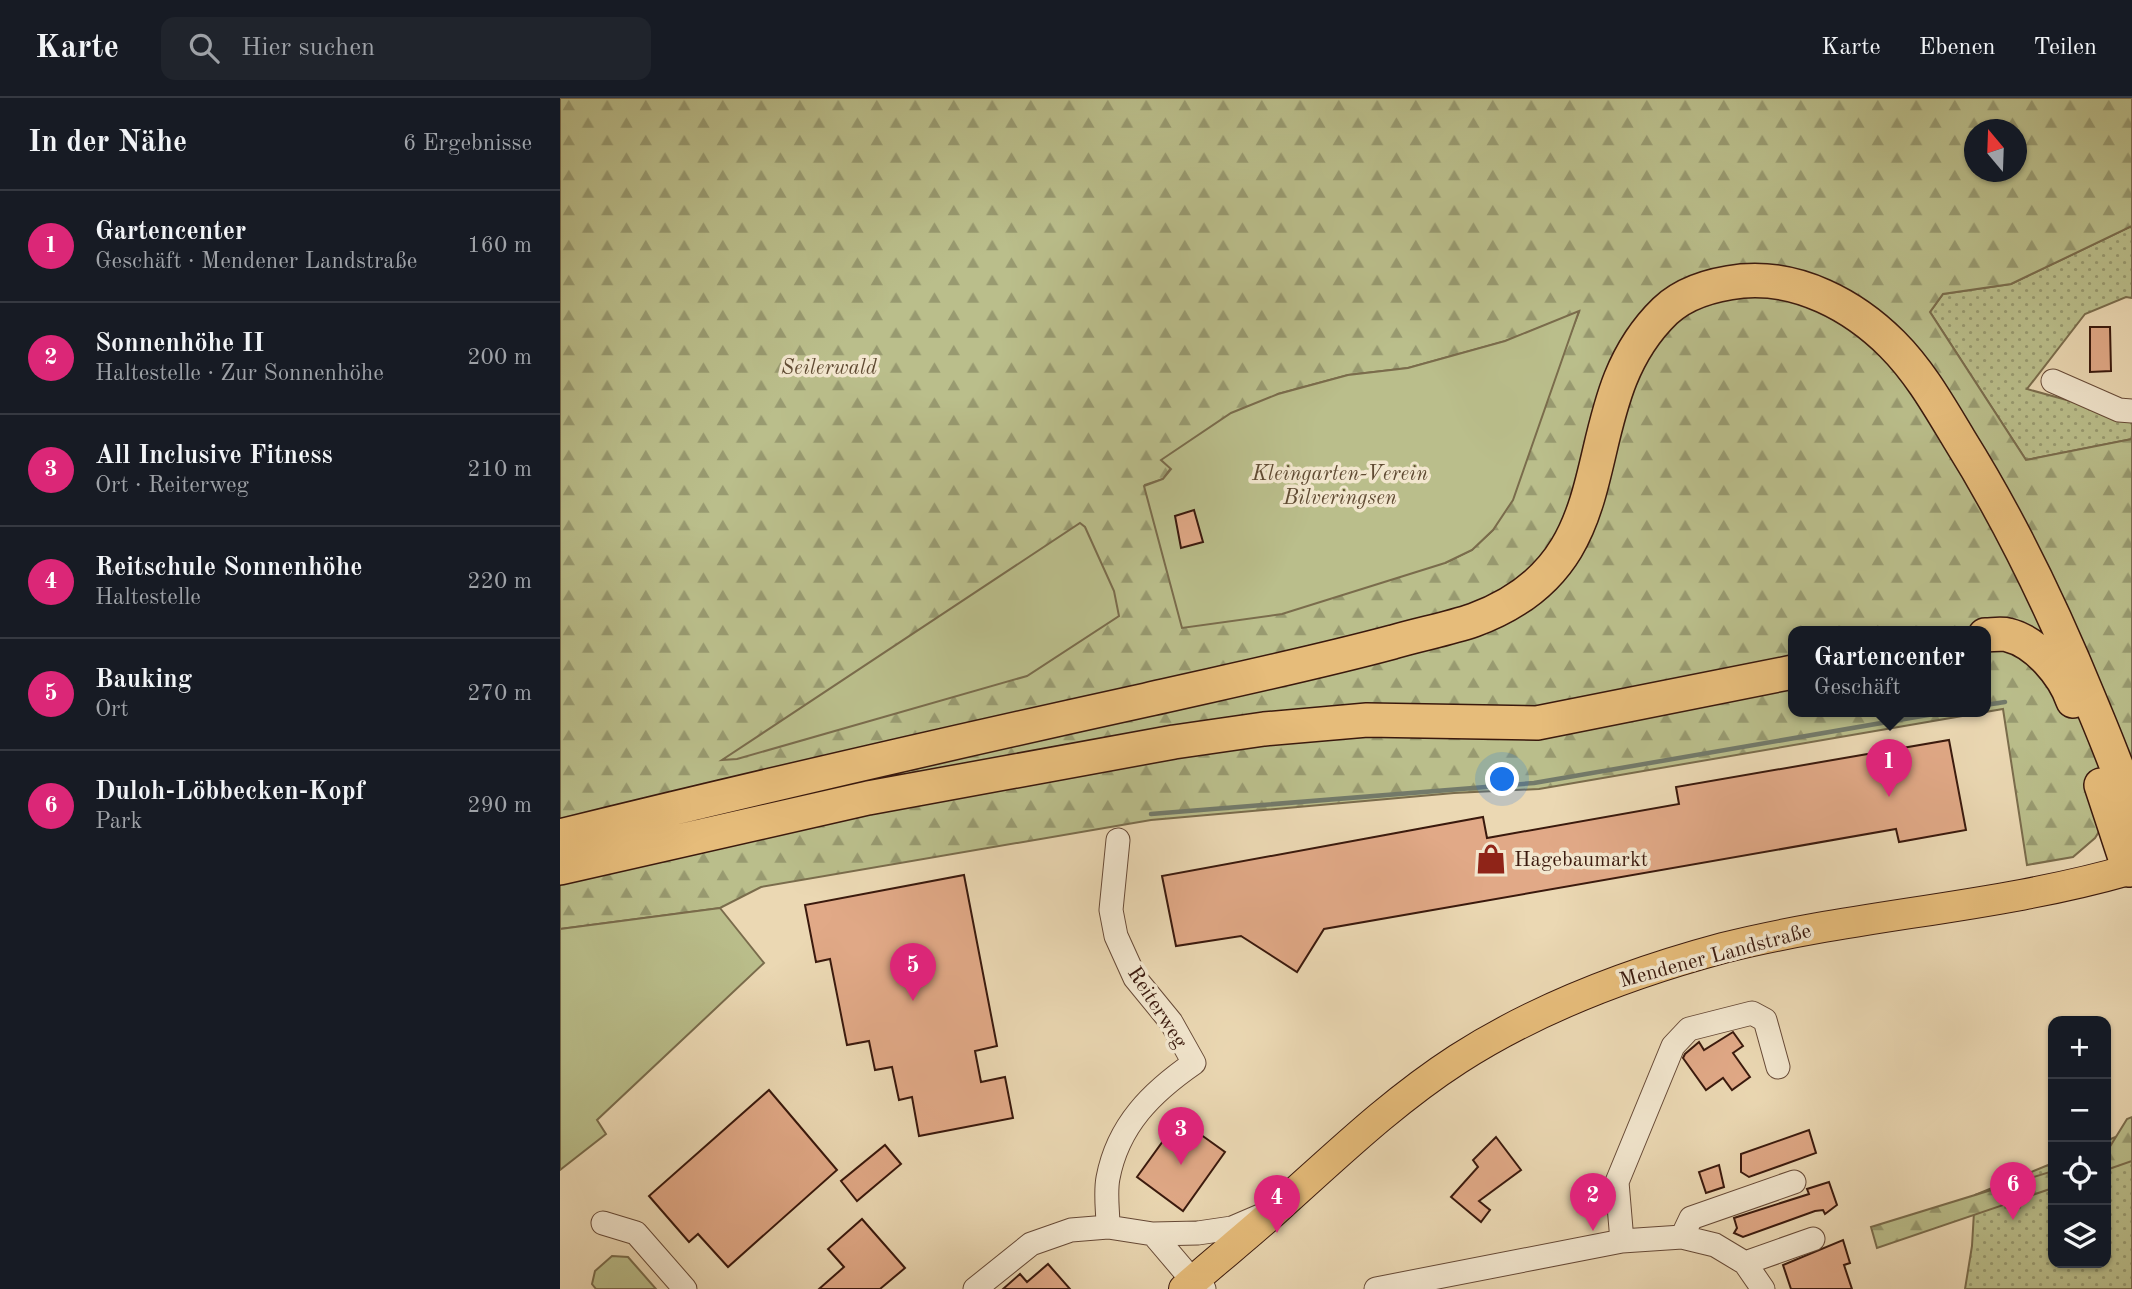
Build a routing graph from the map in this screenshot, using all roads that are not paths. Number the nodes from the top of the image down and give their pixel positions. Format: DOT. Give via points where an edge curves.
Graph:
graph roads {
  1 [pos="2053,381"];
  2 [pos="2132,411"];
  3 [pos="1991,635"];
  4 [pos="1788,673"];
  5 [pos="2129,795"];
  6 [pos="560,836"];
  7 [pos="1118,840"];
  8 [pos="560,867"];
  9 [pos="2131,867"];
  10 [pos="1778,1067"];
  11 [pos="1794,1182"];
  12 [pos="1279,1208"];
  13 [pos="603,1223"];
  14 [pos="1108,1227"];
  15 [pos="1153,1234"];
  16 [pos="1682,1237"];
  17 [pos="1813,1238"];
  18 [pos="1622,1241"];
  19 [pos="1745,1262"];
  20 [pos="1194,1286"];
  21 [pos="685,1289"];
  22 [pos="975,1289"];
  23 [pos="1376,1289"];
  24 [pos="1763,1289"];
  1 -- 2 [label="street" via="2119,410"];
  3 -- 9 [label="highway" via="2008,635 2057,668 2082,724"];
  4 -- 8 [label="highway" via="1537,723 1367,720 1264,729 869,798"];
  5 -- 6 [label="highway" via="2043,595 1985,481 1920,376 1891,342 1849,309 1800,286 1762,279 1694,292 1667,309 1622,374 1580,525 1558,566 1527,595 1474,620 1286,670 846,766"];
  7 -- 14 [label="street, Reiterweg" via="1111,910 1116,936 1135,978 1171,1022 1194,1063 1158,1088 1124,1131 1108,1178"];
  9 -- 12 [label="main road, Mendener Landstraße" via="2070,885 1823,926 1723,948 1622,979 1551,1009 1458,1059 1378,1116"];
  10 -- 18 [label="street" via="1765,1020 1752,1013 1689,1029 1673,1046 1617,1182"];
  11 -- 16 [label="street" via="1691,1218"];
  12 -- 15 [label="street" via="1232,1228"];
  12 -- 20 [label="main road, Mendener Landstraße"];
  13 -- 21 [label="street" via="636,1233"];
  14 -- 15 [label="street"];
  14 -- 22 [label="street" via="1071,1230 1031,1244"];
  15 -- 20 [label="street"];
  16 -- 18 [label="street"];
  16 -- 19 [label="street" via="1715,1245"];
  17 -- 19 [label="street"];
  18 -- 23 [label="street"];
  19 -- 24 [label="street"];
}
